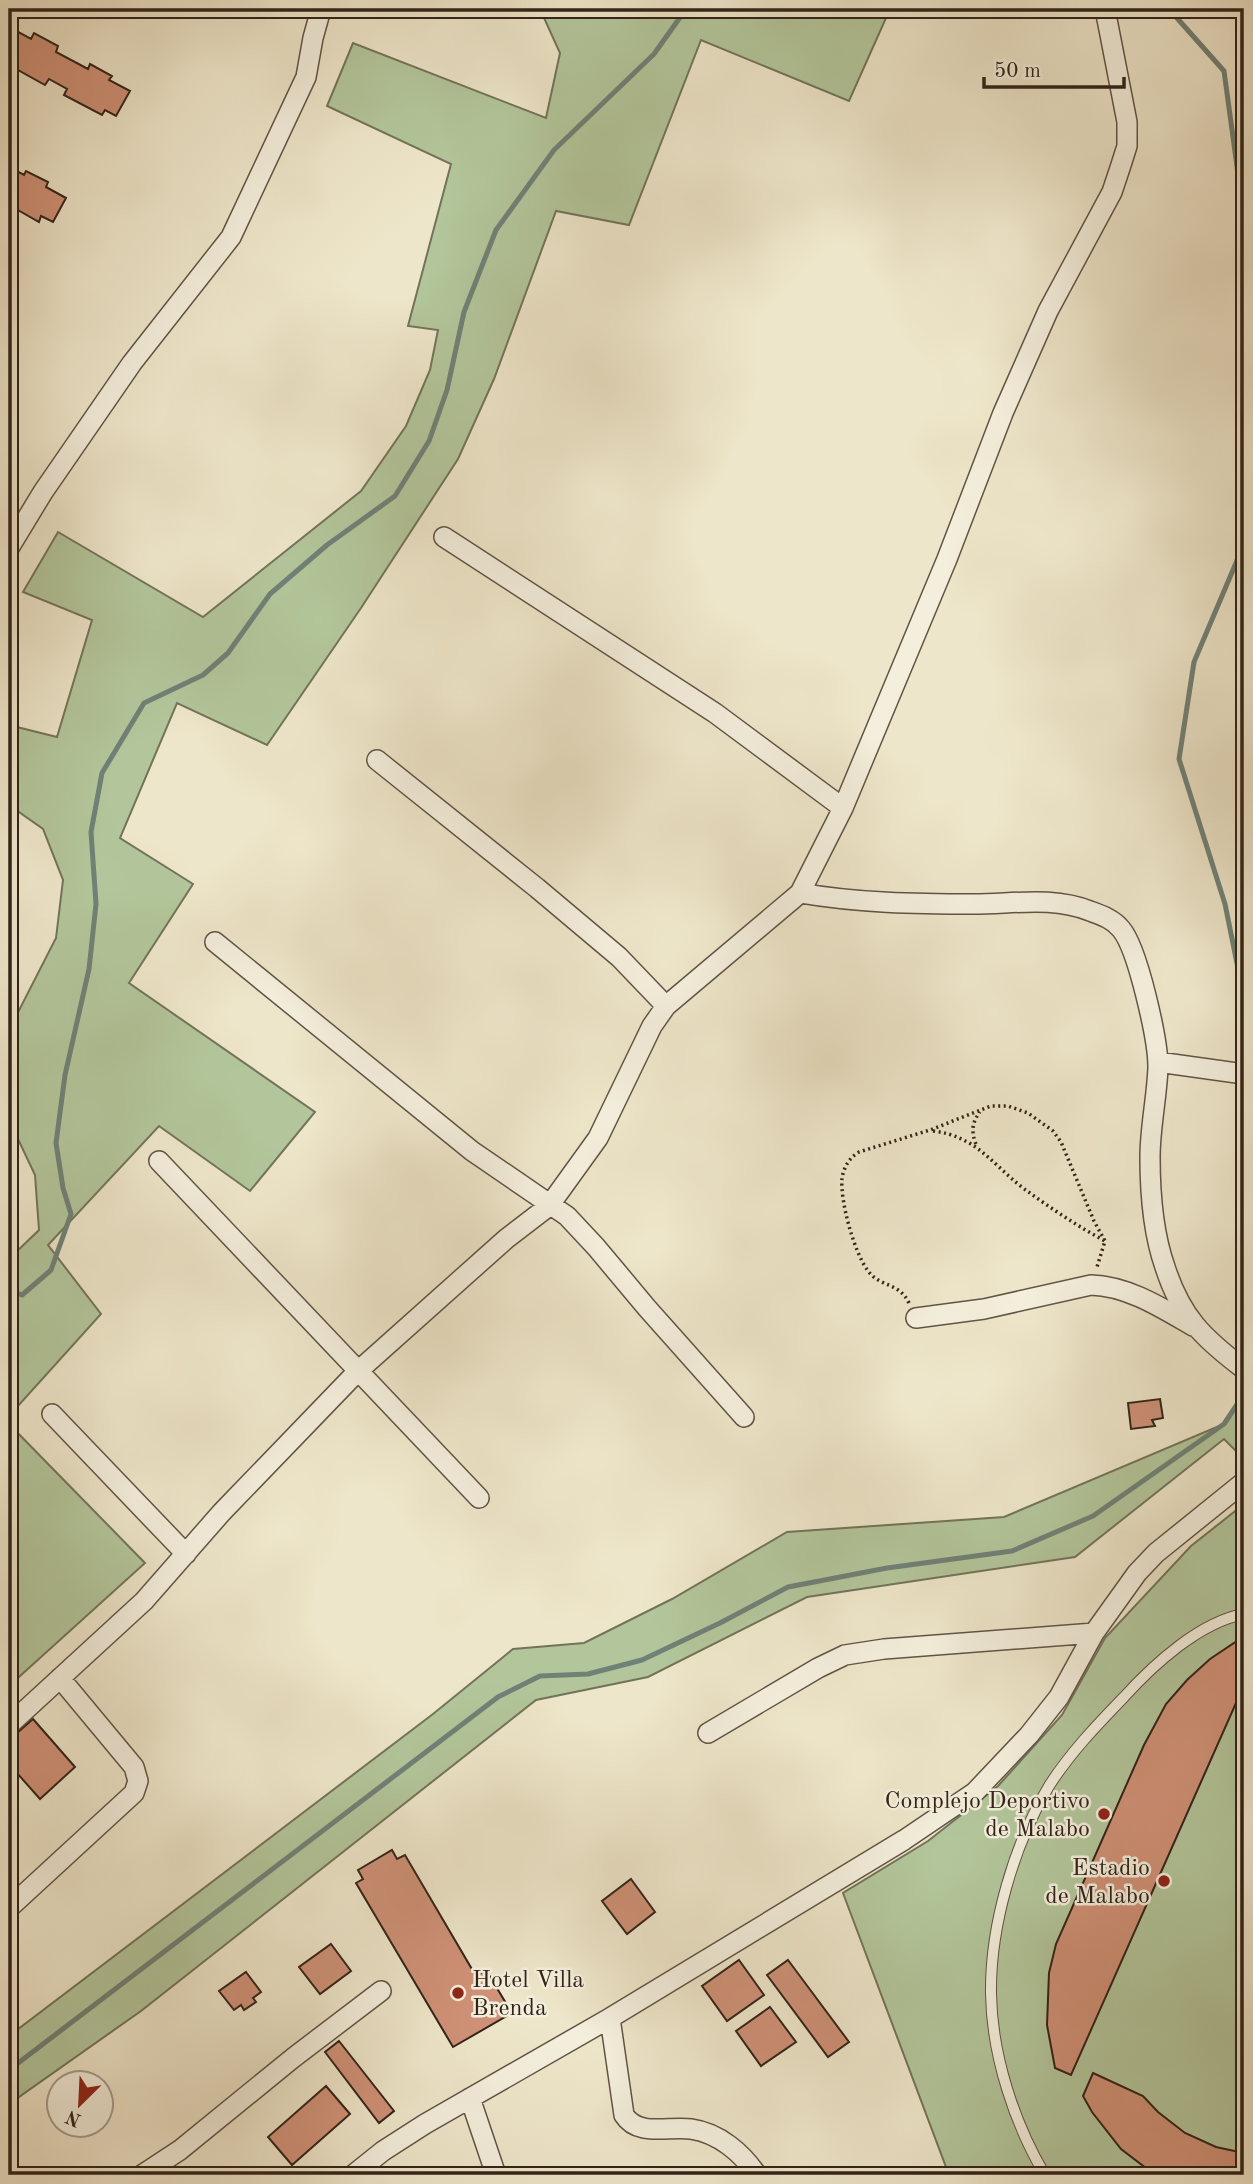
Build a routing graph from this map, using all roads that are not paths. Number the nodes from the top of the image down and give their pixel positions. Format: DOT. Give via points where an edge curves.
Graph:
graph roads {
  1 [pos="321,9"];
  2 [pos="1105,9"];
  3 [pos="444,537"];
  4 [pos="9,548"];
  5 [pos="377,760"];
  6 [pos="843,808"];
  7 [pos="800,893"];
  8 [pos="215,942"];
  9 [pos="666,1006"];
  10 [pos="1158,1062"];
  11 [pos="1244,1074"];
  12 [pos="159,1161"];
  13 [pos="549,1206"];
  14 [pos="916,1318"];
  15 [pos="1194,1326"];
  16 [pos="1244,1369"];
  17 [pos="356,1372"];
  18 [pos="52,1415"];
  19 [pos="744,1417"];
  20 [pos="1244,1482"];
  21 [pos="479,1499"];
  22 [pos="186,1554"];
  23 [pos="1244,1614"];
  24 [pos="1094,1633"];
  25 [pos="60,1678"];
  26 [pos="9,1725"];
  27 [pos="708,1733"];
  28 [pos="9,1908"];
  29 [pos="381,1991"];
  30 [pos="610,2018"];
  31 [pos="470,2098"];
  32 [pos="142,2175"];
  33 [pos="353,2175"];
  34 [pos="496,2175"];
  35 [pos="757,2175"];
  36 [pos="1045,2175"];
  1 -- 4 [label="street" via="306,77 231,237 132,363"];
  2 -- 6 [label="street" via="1126,122 1127,146 1121,165 1003,413"];
  3 -- 6 [label="street" via="715,713"];
  5 -- 9 [label="street" via="619,957"];
  6 -- 7 [label="street"];
  7 -- 9 [label="street"];
  7 -- 10 [label="street" via="863,903 1050,901 1108,918 1122,930 1132,950"];
  8 -- 13 [label="street" via="472,1151"];
  9 -- 13 [label="street" via="598,1138"];
  10 -- 11 [label="street"];
  10 -- 15 [label="street" via="1150,1156 1156,1224 1165,1268"];
  12 -- 17 [label="street"];
  13 -- 17 [label="street"];
  13 -- 19 [label="street" via="584,1233"];
  14 -- 15 [label="street" via="1105,1285"];
  15 -- 16 [label="street"];
  17 -- 21 [label="street"];
  17 -- 22 [label="street"];
  18 -- 22 [label="street"];
  20 -- 24 [label="street" via="1156,1553"];
  22 -- 25 [label="street" via="144,1601"];
  23 -- 36 [label="lane" via="1230,1616 1188,1640 1137,1682 1078,1746 1049,1786 1017,1853 1001,1911 991,1995 999,2054 1014,2112"];
  24 -- 27 [label="street" via="845,1655"];
  24 -- 30 [label="street" via="1059,1697 975,1792"];
  25 -- 26 [label="street"];
  25 -- 28 [label="street" via="134,1767 138,1781 134,1793"];
  29 -- 32 [label="street"];
  30 -- 31 [label="street"];
  30 -- 35 [label="street" via="624,2115 629,2122 640,2128 692,2129 715,2138 746,2158"];
  31 -- 33 [label="street" via="383,2151"];
  31 -- 34 [label="street"];
}
